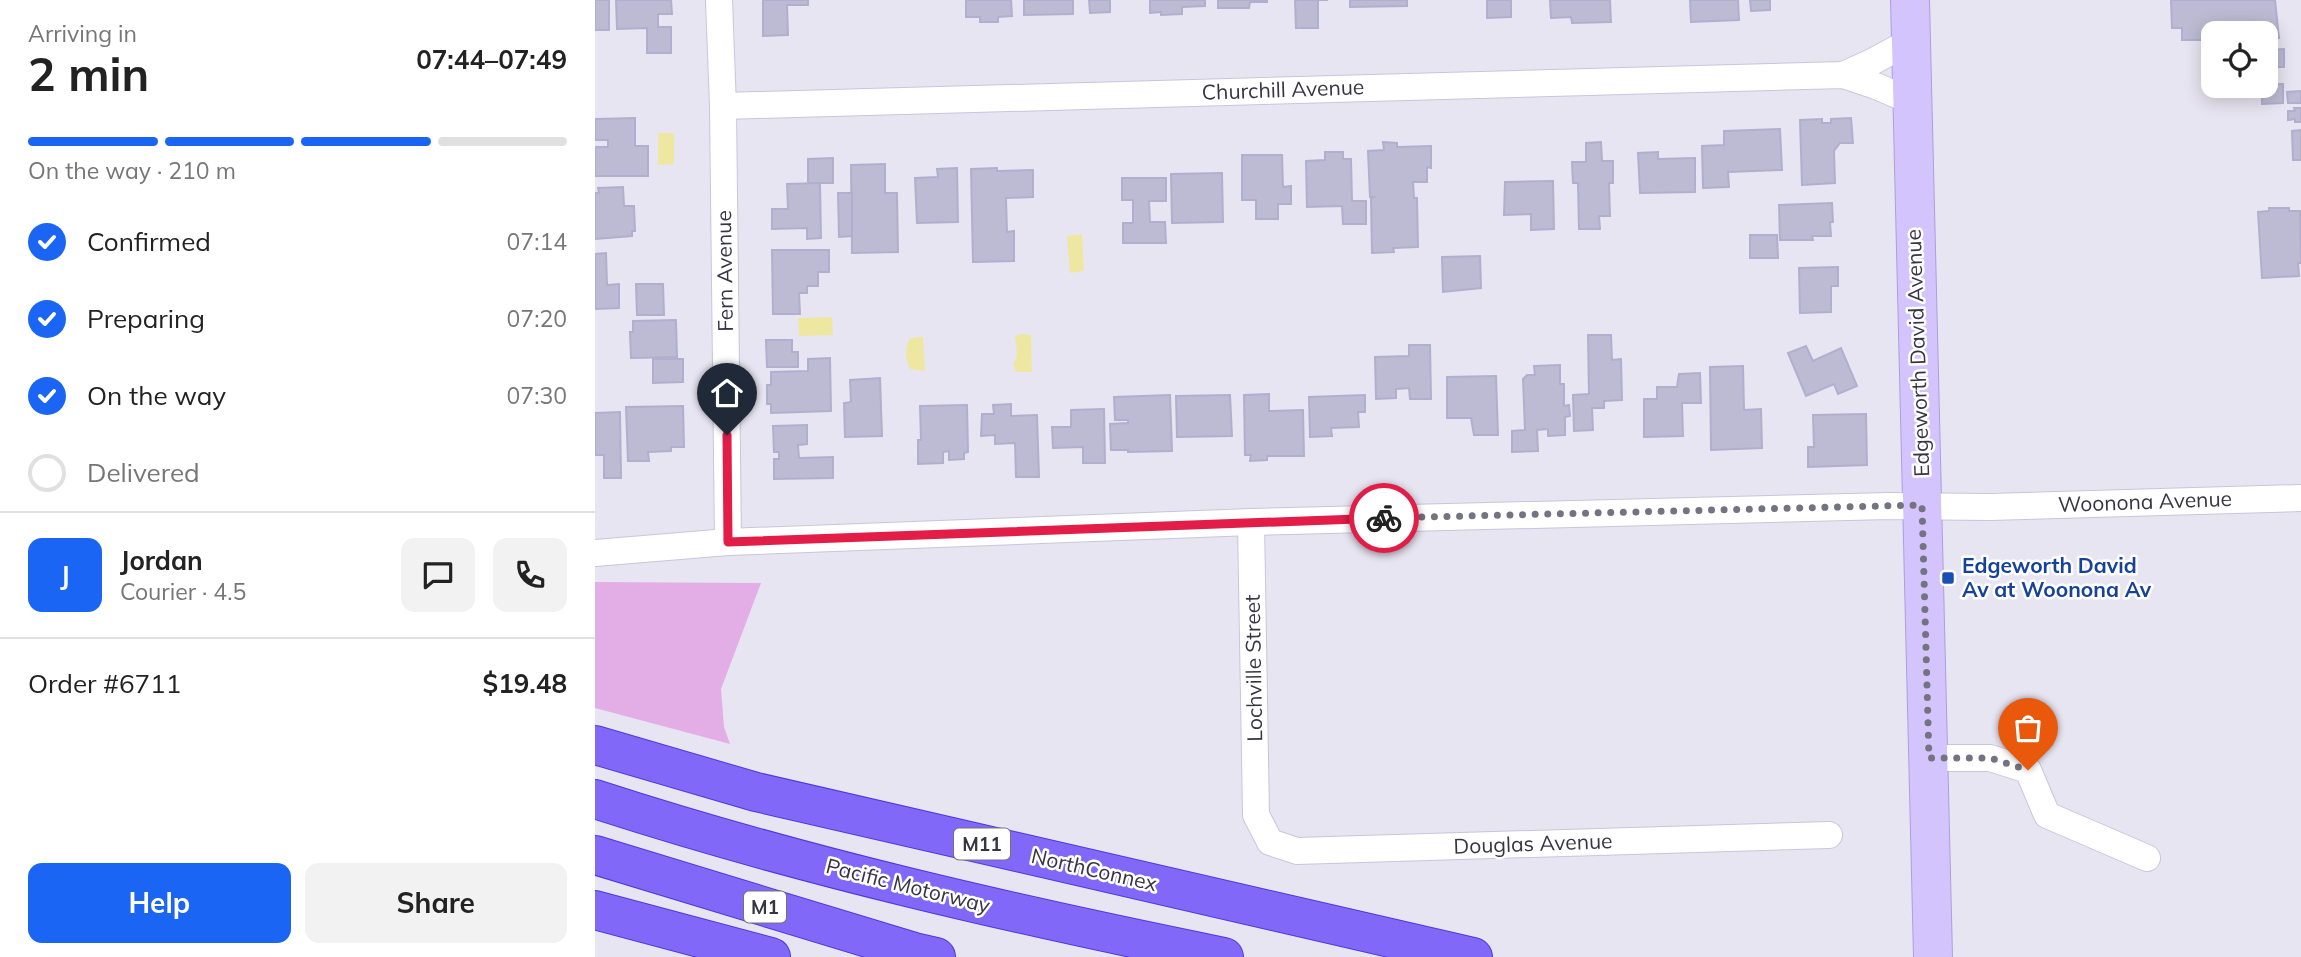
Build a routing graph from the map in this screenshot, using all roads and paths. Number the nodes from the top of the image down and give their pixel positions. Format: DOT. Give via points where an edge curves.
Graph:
graph roads {
  1 [pos="719,0"];
  2 [pos="1910,0"];
  3 [pos="1910,41"];
  4 [pos="1843,75"];
  5 [pos="1911,101"];
  6 [pos="723,106"];
  7 [pos="2301,498"];
  8 [pos="1922,505"];
  9 [pos="1251,522"];
  10 [pos="728,542"];
  11 [pos="595,553"];
  12 [pos="595,745"];
  13 [pos="1929,758"];
  14 [pos="595,799"];
  15 [pos="1256,815"];
  16 [pos="1829,835"];
  17 [pos="595,855"];
  18 [pos="2147,858"];
  19 [pos="595,910"];
  20 [pos="771,957"];
  21 [pos="936,957"];
  22 [pos="1224,957"];
  23 [pos="1473,957"];
  24 [pos="1933,957"];
  1 -- 6 [label="street, Fern Avenue"];
  2 -- 3 [label="main road, Edgeworth David Avenue"];
  3 -- 4 [label="street, Churchill Avenue"];
  3 -- 5 [label="main road, Edgeworth David Avenue"];
  4 -- 5 [label="street, Churchill Avenue"];
  4 -- 6 [label="street, Churchill Avenue"];
  5 -- 8 [label="main road, Edgeworth David Avenue"];
  6 -- 10 [label="street, Fern Avenue"];
  7 -- 8 [label="street, Woonona Avenue"];
  8 -- 9 [label="street"];
  8 -- 13 [label="main road, Edgeworth David Avenue"];
  9 -- 10 [label="street"];
  9 -- 15 [label="street, Lochville Street"];
  10 -- 11 [label="street"];
  12 -- 23 [label="highway, NorthConnex / M11" via="756,792"];
  13 -- 18 [label="street" via="1990,758 2028,770 2047,814"];
  13 -- 24 [label="main road, Edgeworth David Avenue"];
  14 -- 22 [label="highway, Pacific Motorway" via="925,893"];
  15 -- 16 [label="street, Douglas Avenue" via="1270,842 1297,851"];
  17 -- 21 [label="highway, M1"];
  19 -- 20 [label="highway"];
}
